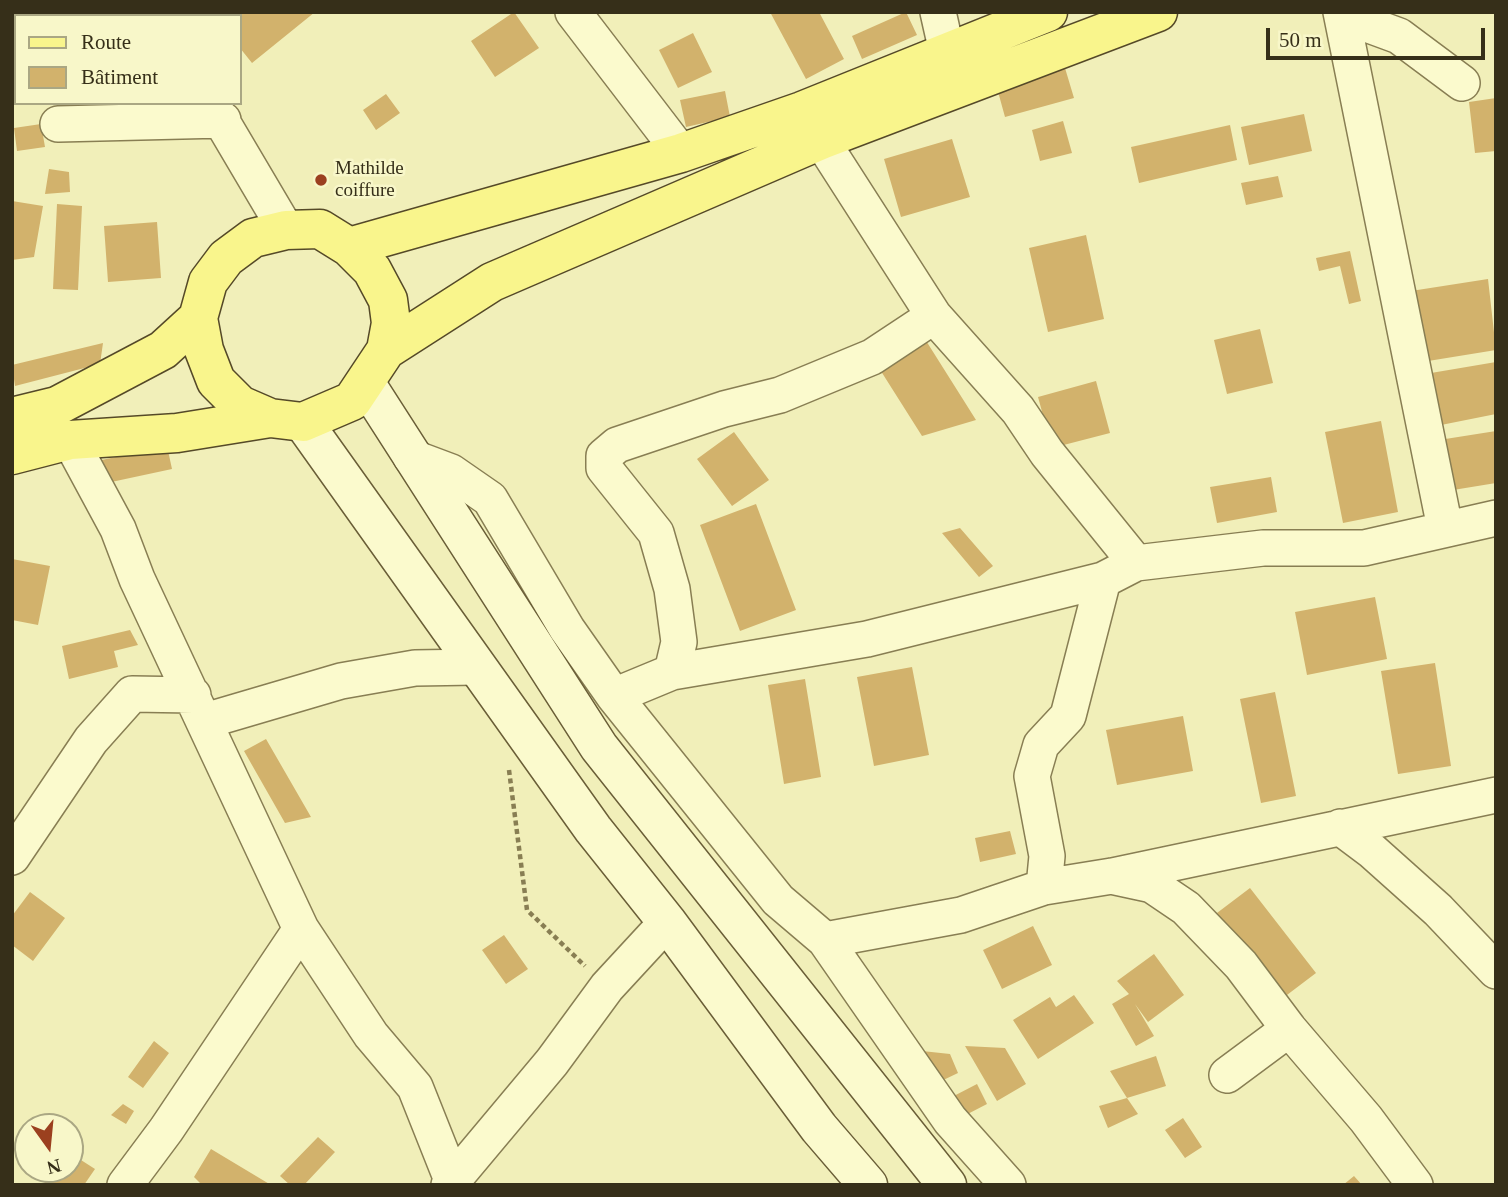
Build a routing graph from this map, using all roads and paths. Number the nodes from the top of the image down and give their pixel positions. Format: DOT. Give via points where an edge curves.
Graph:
graph roads {
  1 [pos="573,12"];
  2 [pos="938,12"];
  3 [pos="1048,12"];
  4 [pos="1158,12"];
  5 [pos="1341,14"];
  6 [pos="947,51"];
  7 [pos="1462,83"];
  8 [pos="217,111"];
  9 [pos="58,124"];
  10 [pos="821,140"];
  11 [pos="681,153"];
  12 [pos="286,230"];
  13 [pos="349,247"];
  14 [pos="934,316"];
  15 [pos="198,318"];
  16 [pos="386,350"];
  17 [pos="366,384"];
  18 [pos="12,417"];
  19 [pos="287,420"];
  20 [pos="70,440"];
  21 [pos="12,455"];
  22 [pos="411,457"];
  23 [pos="1496,518"];
  24 [pos="1445,528"];
  25 [pos="1136,563"];
  26 [pos="1103,580"];
  27 [pos="165,638"];
  28 [pos="476,667"];
  29 [pos="672,672"];
  30 [pos="132,694"];
  31 [pos="614,696"];
  32 [pos="199,708"];
  33 [pos="508,765"];
  34 [pos="1496,795"];
  35 [pos="1340,828"];
  36 [pos="12,857"];
  37 [pos="1112,876"];
  38 [pos="1044,887"];
  39 [pos="667,922"];
  40 [pos="301,929"];
  41 [pos="825,940"];
  42 [pos="1496,971"];
  43 [pos="607,987"];
  44 [pos="1289,1029"];
  45 [pos="1227,1075"];
  46 [pos="451,1184"];
  47 [pos="125,1185"];
  48 [pos="868,1185"];
  49 [pos="947,1185"];
  50 [pos="1007,1185"];
  51 [pos="1415,1185"];
  1 -- 11 [label="street"];
  2 -- 6 [label="street"];
  3 -- 6 [label="main road"];
  4 -- 10 [label="main road"];
  5 -- 7 [label="street" via="1399,36"];
  5 -- 24 [label="street"];
  6 -- 11 [label="main road" via="802,111"];
  8 -- 9 [label="street"];
  8 -- 12 [label="street"];
  10 -- 14 [label="street"];
  10 -- 16 [label="main road" via="492,282"];
  11 -- 13 [label="main road"];
  12 -- 13 [label="main road" via="320,229"];
  12 -- 15 [label="main road" via="253,238 226,258 208,282"];
  13 -- 16 [label="main road" via="372,270 388,300 391,323"];
  14 -- 25 [label="street" via="1018,410"];
  14 -- 29 [label="street" via="872,357 780,395 617,445 604,456 604,468 656,533 672,589 679,642"];
  15 -- 18 [label="main road" via="163,350 57,406"];
  15 -- 19 [label="main road" via="216,382 240,405"];
  16 -- 17 [label="main road"];
  17 -- 19 [label="main road" via="352,401"];
  17 -- 22 [label="main road"];
  19 -- 20 [label="main road"];
  19 -- 28 [label="main road"];
  20 -- 21 [label="main road"];
  20 -- 27 [label="street" via="118,529"];
  22 -- 31 [label="street" via="451,472 490,499 567,629"];
  22 -- 49 [label="main road" via="599,747"];
  23 -- 24 [label="street"];
  24 -- 25 [label="street" via="1364,548 1263,548"];
  25 -- 26 [label="street"];
  26 -- 29 [label="street" via="867,639"];
  26 -- 38 [label="street" via="1068,716 1041,745 1032,776 1047,856"];
  27 -- 30 [label="street"];
  27 -- 32 [label="street"];
  28 -- 32 [label="street" via="415,668"];
  28 -- 39 [label="main road"];
  29 -- 31 [label="street"];
  30 -- 32 [label="street"];
  30 -- 36 [label="street" via="91,740"];
  31 -- 41 [label="street" via="778,900"];
  32 -- 40 [label="street"];
  33 -- 43 [label="path" via="527,910"];
  34 -- 35 [label="street"];
  35 -- 37 [label="street"];
  35 -- 42 [label="street" via="1372,850 1438,910"];
  37 -- 38 [label="street"];
  37 -- 44 [label="street" via="1152,886 1186,908 1241,965"];
  38 -- 41 [label="street" via="961,915"];
  39 -- 43 [label="street"];
  39 -- 48 [label="main road" via="819,1128"];
  40 -- 46 [label="street" via="371,1035 415,1087"];
  40 -- 47 [label="street"];
  41 -- 50 [label="street" via="950,1120"];
  43 -- 46 [label="street"];
  44 -- 45 [label="street"];
  44 -- 51 [label="street"];
}
